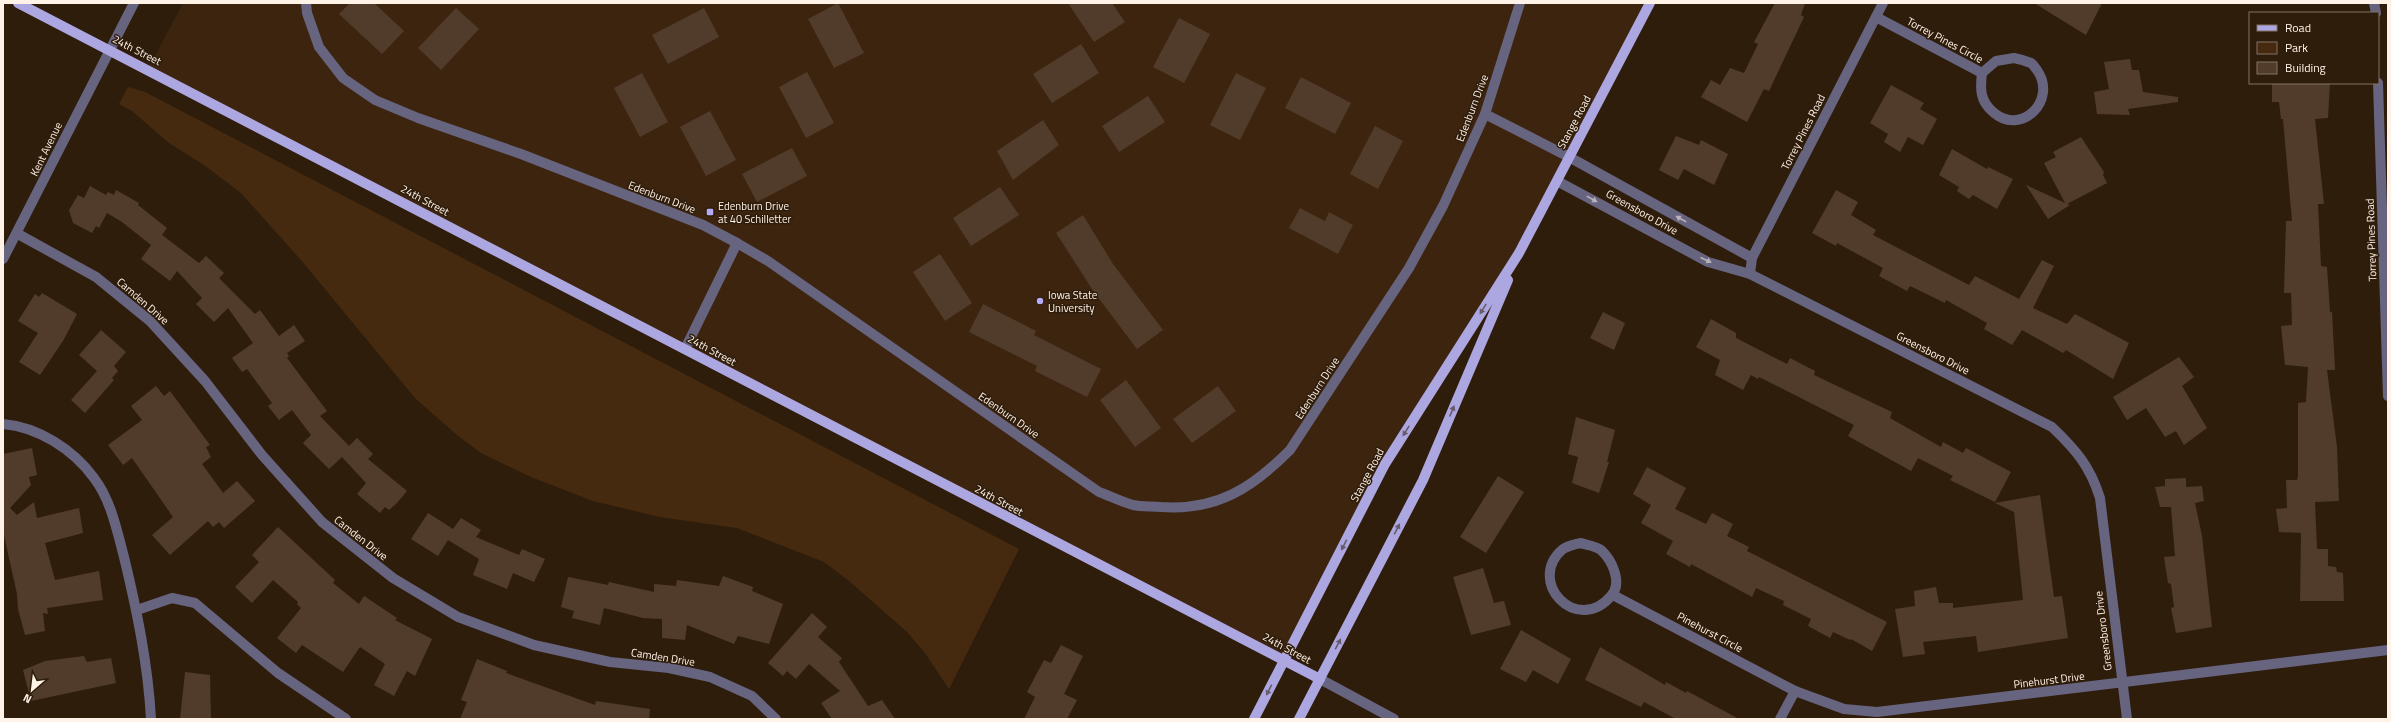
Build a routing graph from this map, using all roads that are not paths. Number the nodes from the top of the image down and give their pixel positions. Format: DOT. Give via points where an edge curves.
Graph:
graph roads {
  1 [pos="18,3"];
  2 [pos="134,3"];
  3 [pos="306,3"];
  4 [pos="1520,3"];
  5 [pos="1650,3"];
  6 [pos="1883,3"];
  7 [pos="1876,17"];
  8 [pos="110,50"];
  9 [pos="1982,73"];
  10 [pos="2378,84"];
  11 [pos="1485,114"];
  12 [pos="1569,157"];
  13 [pos="1557,181"];
  14 [pos="18,234"];
  15 [pos="737,243"];
  16 [pos="1519,253"];
  17 [pos="1752,258"];
  18 [pos="3,259"];
  19 [pos="1750,274"];
  20 [pos="685,349"];
  21 [pos="2388,396"];
  22 [pos="3,424"];
  23 [pos="1613,595"];
  24 [pos="137,610"];
  25 [pos="2388,650"];
  26 [pos="1285,660"];
  27 [pos="1320,679"];
  28 [pos="2122,683"];
  29 [pos="1795,691"];
  30 [pos="150,719"];
  31 [pos="346,719"];
  32 [pos="776,719"];
  33 [pos="1254,719"];
  34 [pos="1299,719"];
  35 [pos="1394,719"];
  36 [pos="1780,719"];
  37 [pos="2127,719"];
  1 -- 8 [label="main road, 24th Street"];
  2 -- 8 [label="street, Kent Avenue"];
  3 -- 15 [label="street, Edenburn Drive" via="319,47 343,78 375,100 703,225"];
  4 -- 11 [label="street, Edenburn Drive"];
  5 -- 12 [label="main road, Stange Road"];
  6 -- 7 [label="street, Torrey Pines Road"];
  7 -- 9 [label="street, Torrey Pines Circle"];
  7 -- 17 [label="street, Torrey Pines Road"];
  8 -- 14 [label="street, Kent Avenue"];
  8 -- 20 [label="main road, 24th Street"];
  9 -- 9 [label="street, Torrey Pines Circle" via="1980,92 1987,106 2000,118 2016,121 2034,113 2043,96 2042,78 2032,64 2014,58 1996,61"];
  10 -- 21 [label="street, Torrey Pines Road"];
  11 -- 12 [label="street, Greensboro Drive"];
  11 -- 15 [label="street, Edenburn Drive" via="1443,206 1409,268 1290,450 1267,473 1236,494 1206,504 1178,508 1134,505 1099,492 768,261"];
  12 -- 13 [label="main road, Stange Road"];
  17 -- 12 [label="street, Greensboro Drive, one-way"];
  13 -- 16 [label="main road, Stange Road"];
  13 -- 19 [label="street, Greensboro Drive, one-way" via="1708,262"];
  14 -- 18 [label="street, Kent Avenue"];
  14 -- 32 [label="street, Camden Drive" via="96,277 150,321 205,381 262,455 322,522 393,578 458,617 534,645 610,662 669,668 710,677 752,696"];
  15 -- 20 [label="street"];
  16 -- 26 [label="main road, Stange Road, one-way" via="1385,464"];
  27 -- 16 [label="main road, Stange Road, one-way" via="1422,480"];
  17 -- 19 [label="street, Torrey Pines Road"];
  19 -- 28 [label="street, Greensboro Drive" via="2052,427 2076,450 2093,477 2100,498"];
  20 -- 26 [label="main road, 24th Street"];
  22 -- 24 [label="street" via="21,426 67,449 95,478 113,517"];
  23 -- 23 [label="street" via="1616,580 1612,564 1600,549 1581,543 1564,548 1554,561 1550,575 1552,588 1559,599 1573,609 1587,610 1602,606"];
  23 -- 29 [label="street, Pinehurst Circle"];
  24 -- 30 [label="street" via="149,689"];
  24 -- 31 [label="street" via="172,598 195,603 278,673"];
  25 -- 28 [label="street, Pinehurst Drive"];
  26 -- 27 [label="main road, 24th Street"];
  26 -- 33 [label="main road, Stange Road, one-way"];
  27 -- 34 [label="main road, Stange Road"];
  27 -- 35 [label="street, 24th Street"];
  28 -- 29 [label="street, Pinehurst Drive" via="1877,712 1844,709"];
  28 -- 37 [label="street, Greensboro Drive"];
  29 -- 36 [label="street"];
}
